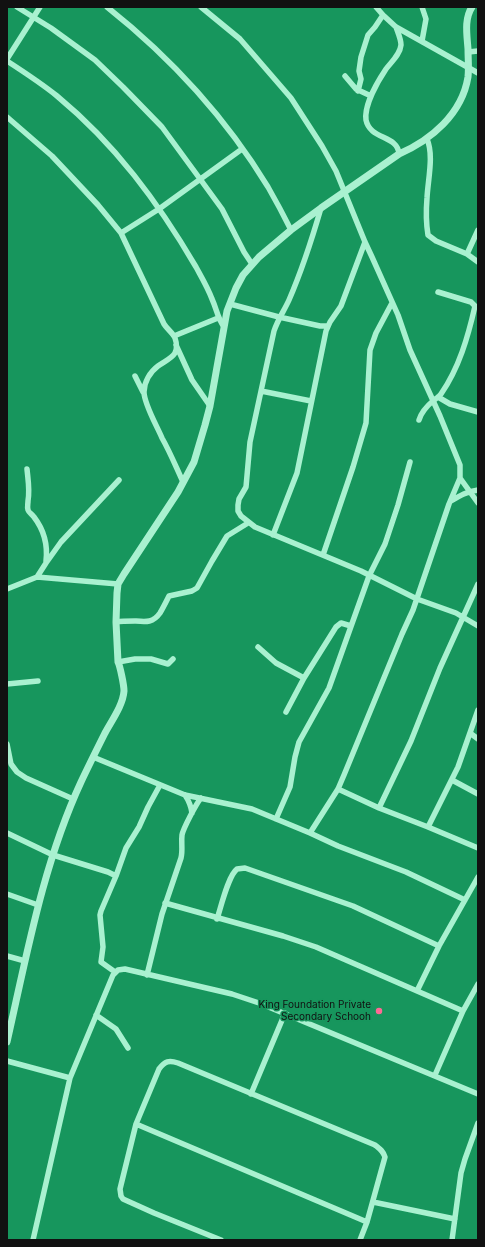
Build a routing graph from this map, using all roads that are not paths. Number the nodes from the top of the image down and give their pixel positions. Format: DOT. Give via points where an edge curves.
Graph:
graph roads {
  1 [pos="17,7"];
  2 [pos="40,7"];
  3 [pos="107,7"];
  4 [pos="201,7"];
  5 [pos="376,7"];
  6 [pos="422,7"];
  7 [pos="472,7"];
  8 [pos="383,15"];
  9 [pos="33,17"];
  10 [pos="396,27"];
  11 [pos="422,41"];
  12 [pos="478,51"];
  13 [pos="468,52"];
  14 [pos="7,60"];
  15 [pos="468,67"];
  16 [pos="478,73"];
  17 [pos="345,76"];
  18 [pos="358,91"];
  19 [pos="371,96"];
  20 [pos="7,117"];
  21 [pos="426,139"];
  22 [pos="242,150"];
  23 [pos="399,154"];
  24 [pos="200,179"];
  25 [pos="344,192"];
  26 [pos="321,208"];
  27 [pos="159,209"];
  28 [pos="291,230"];
  29 [pos="478,230"];
  30 [pos="120,233"];
  31 [pos="365,242"];
  32 [pos="467,254"];
  33 [pos="478,262"];
  34 [pos="252,264"];
  35 [pos="438,292"];
  36 [pos="392,303"];
  37 [pos="230,304"];
  38 [pos="279,317"];
  39 [pos="218,318"];
  40 [pos="328,326"];
  41 [pos="224,327"];
  42 [pos="174,336"];
  43 [pos="176,346"];
  44 [pos="135,376"];
  45 [pos="262,391"];
  46 [pos="144,394"];
  47 [pos="436,399"];
  48 [pos="312,401"];
  49 [pos="210,406"];
  50 [pos="478,412"];
  51 [pos="419,420"];
  52 [pos="410,462"];
  53 [pos="26,469"];
  54 [pos="460,478"];
  55 [pos="119,480"];
  56 [pos="183,482"];
  57 [pos="478,490"];
  58 [pos="470,492"];
  59 [pos="451,501"];
  60 [pos="478,503"];
  61 [pos="248,523"];
  62 [pos="273,535"];
  63 [pos="323,555"];
  64 [pos="46,563"];
  65 [pos="369,576"];
  66 [pos="37,578"];
  67 [pos="118,584"];
  68 [pos="478,584"];
  69 [pos="7,589"];
  70 [pos="417,599"];
  71 [pos="463,617"];
  72 [pos="116,622"];
  73 [pos="351,626"];
  74 [pos="478,626"];
  75 [pos="258,647"];
  76 [pos="173,659"];
  77 [pos="118,662"];
  78 [pos="304,678"];
  79 [pos="38,681"];
  80 [pos="7,684"];
  81 [pos="478,710"];
  82 [pos="286,712"];
  83 [pos="470,733"];
  84 [pos="478,739"];
  85 [pos="7,744"];
  86 [pos="93,757"];
  87 [pos="452,780"];
  88 [pos="160,785"];
  89 [pos="338,788"];
  90 [pos="478,794"];
  91 [pos="185,795"];
  92 [pos="201,798"];
  93 [pos="73,799"];
  94 [pos="380,808"];
  95 [pos="192,816"];
  96 [pos="276,819"];
  97 [pos="428,827"];
  98 [pos="7,833"];
  99 [pos="310,833"];
  100 [pos="478,848"];
  101 [pos="53,855"];
  102 [pos="116,876"];
  103 [pos="478,877"];
  104 [pos="7,894"];
  105 [pos="465,900"];
  106 [pos="165,903"];
  107 [pos="38,905"];
  108 [pos="217,919"];
  109 [pos="440,946"];
  110 [pos="7,956"];
  111 [pos="25,961"];
  112 [pos="115,972"];
  113 [pos="147,975"];
  114 [pos="478,984"];
  115 [pos="417,991"];
  116 [pos="463,1011"];
  117 [pos="285,1013"];
  118 [pos="96,1015"];
  119 [pos="10,1016"];
  120 [pos="7,1042"];
  121 [pos="128,1048"];
  122 [pos="7,1061"];
  123 [pos="435,1075"];
  124 [pos="70,1078"];
  125 [pos="251,1094"];
  126 [pos="478,1094"];
  127 [pos="478,1123"];
  128 [pos="136,1124"];
  129 [pos="373,1202"];
  130 [pos="455,1219"];
  131 [pos="368,1222"];
  132 [pos="33,1240"];
  133 [pos="221,1240"];
  134 [pos="360,1240"];
  135 [pos="452,1240"];
  1 -- 9 [label="street"];
  2 -- 9 [label="street"];
  3 -- 22 [label="street" via="146,39 183,76"];
  4 -- 25 [label="street" via="240,39 291,98 322,146"];
  5 -- 8 [label="street"];
  6 -- 11 [label="street" via="426,19"];
  7 -- 13 [label="street" via="467,21"];
  8 -- 10 [label="street"];
  8 -- 18 [label="street" via="368,35 361,57 359,71 362,79"];
  9 -- 14 [label="street"];
  9 -- 24 [label="street" via="95,60 123,86 162,127"];
  10 -- 11 [label="street"];
  10 -- 19 [label="street" via="401,41 399,52"];
  11 -- 15 [label="street"];
  12 -- 13 [label="street"];
  13 -- 15 [label="street"];
  14 -- 27 [label="street" via="58,96 85,122 125,163"];
  15 -- 16 [label="street"];
  15 -- 21 [label="street" via="468,79 458,106"];
  17 -- 18 [label="street"];
  18 -- 19 [label="street"];
  19 -- 23 [label="street" via="366,121 374,133 396,145"];
  20 -- 30 [label="street" via="52,156"];
  21 -- 23 [label="street"];
  21 -- 32 [label="street" via="430,150 428,235"];
  22 -- 24 [label="street"];
  22 -- 28 [label="street" via="268,188"];
  23 -- 25 [label="street"];
  24 -- 27 [label="street"];
  24 -- 34 [label="street" via="222,209"];
  25 -- 26 [label="street"];
  25 -- 31 [label="street"];
  26 -- 28 [label="street"];
  26 -- 38 [label="street" via="306,259"];
  27 -- 30 [label="street"];
  27 -- 39 [label="street" via="208,289"];
  28 -- 34 [label="street"];
  29 -- 32 [label="street"];
  30 -- 42 [label="street" via="164,324"];
  31 -- 36 [label="street"];
  31 -- 40 [label="street" via="341,306"];
  32 -- 33 [label="street"];
  34 -- 37 [label="street" via="240,281"];
  35 -- 47 [label="street" via="471,302 475,306 463,350"];
  36 -- 47 [label="street" via="410,350"];
  36 -- 63 [label="street" via="370,350 366,422"];
  37 -- 38 [label="street"];
  37 -- 41 [label="street"];
  38 -- 40 [label="street"];
  38 -- 45 [label="street"];
  39 -- 41 [label="street"];
  39 -- 42 [label="street"];
  40 -- 48 [label="street"];
  41 -- 49 [label="street"];
  42 -- 43 [label="street"];
  43 -- 46 [label="street" via="172,358 158,366 148,377"];
  43 -- 49 [label="street" via="192,380"];
  44 -- 46 [label="street"];
  45 -- 48 [label="street"];
  45 -- 61 [label="street" via="250,442 246,487 238,505 238,511"];
  46 -- 56 [label="street"];
  47 -- 50 [label="street"];
  47 -- 51 [label="street"];
  47 -- 54 [label="street" via="440,416 460,465"];
  48 -- 62 [label="street" via="298,473"];
  49 -- 56 [label="street" via="194,462"];
  52 -- 65 [label="street" via="388,537"];
  53 -- 64 [label="street" via="29,483 27,508 42,530 46,542"];
  54 -- 58 [label="street"];
  54 -- 59 [label="street"];
  55 -- 64 [label="street" via="61,542"];
  56 -- 67 [label="street"];
  57 -- 58 [label="street"];
  58 -- 59 [label="street"];
  58 -- 60 [label="street"];
  59 -- 70 [label="street"];
  61 -- 62 [label="street"];
  61 -- 72 [label="street" via="227,536 197,588 169,596 160,613 150,622"];
  62 -- 63 [label="street"];
  63 -- 65 [label="street"];
  64 -- 66 [label="street"];
  65 -- 70 [label="street"];
  65 -- 73 [label="street"];
  66 -- 67 [label="street"];
  66 -- 69 [label="street"];
  67 -- 72 [label="street"];
  68 -- 71 [label="street"];
  70 -- 71 [label="street"];
  70 -- 89 [label="street"];
  71 -- 74 [label="street"];
  71 -- 94 [label="street"];
  72 -- 77 [label="street"];
  73 -- 78 [label="street" via="341,623 336,627"];
  73 -- 96 [label="street" via="329,688 299,742 290,786"];
  75 -- 78 [label="street" via="276,663"];
  76 -- 77 [label="street" via="168,664 152,659"];
  77 -- 86 [label="street" via="123,695"];
  78 -- 82 [label="street"];
  79 -- 80 [label="street"];
  81 -- 83 [label="street"];
  83 -- 84 [label="street"];
  83 -- 87 [label="street"];
  85 -- 93 [label="street" via="11,764 21,775"];
  86 -- 88 [label="street"];
  86 -- 93 [label="street"];
  87 -- 90 [label="street"];
  87 -- 97 [label="street"];
  88 -- 91 [label="street"];
  88 -- 102 [label="street" via="126,848"];
  89 -- 94 [label="street"];
  89 -- 99 [label="street"];
  91 -- 92 [label="street"];
  91 -- 95 [label="street"];
  92 -- 95 [label="street"];
  92 -- 96 [label="street" via="248,808"];
  93 -- 101 [label="street"];
  94 -- 97 [label="street"];
  95 -- 106 [label="street" via="183,833 181,858"];
  96 -- 99 [label="street"];
  97 -- 100 [label="street"];
  98 -- 101 [label="street"];
  99 -- 105 [label="street"];
  101 -- 102 [label="street"];
  101 -- 107 [label="street"];
  102 -- 112 [label="street" via="100,915 103,947 100,960"];
  103 -- 105 [label="street"];
  104 -- 107 [label="street"];
  105 -- 109 [label="street"];
  106 -- 108 [label="street"];
  106 -- 113 [label="street"];
  107 -- 111 [label="street"];
  108 -- 109 [label="street" via="233,873 242,868 349,905"];
  108 -- 115 [label="street" via="316,947"];
  109 -- 115 [label="street"];
  110 -- 111 [label="street"];
  111 -- 119 [label="street"];
  112 -- 113 [label="street" via="121,969"];
  112 -- 118 [label="street"];
  113 -- 117 [label="street" via="232,994"];
  114 -- 116 [label="street"];
  115 -- 116 [label="street"];
  116 -- 123 [label="street"];
  117 -- 123 [label="street"];
  117 -- 125 [label="street"];
  118 -- 121 [label="street" via="116,1029"];
  118 -- 124 [label="street"];
  119 -- 120 [label="street"];
  122 -- 124 [label="street"];
  123 -- 126 [label="street"];
  124 -- 132 [label="street"];
  125 -- 128 [label="street" via="178,1063 167,1061 159,1069"];
  125 -- 129 [label="street" via="380,1148 385,1158"];
  127 -- 130 [label="street" via="463,1166"];
  128 -- 131 [label="street"];
  128 -- 133 [label="street" via="120,1189 121,1196 154,1213"];
  129 -- 130 [label="street"];
  129 -- 131 [label="street"];
  130 -- 135 [label="street"];
  131 -- 134 [label="street"];
}
